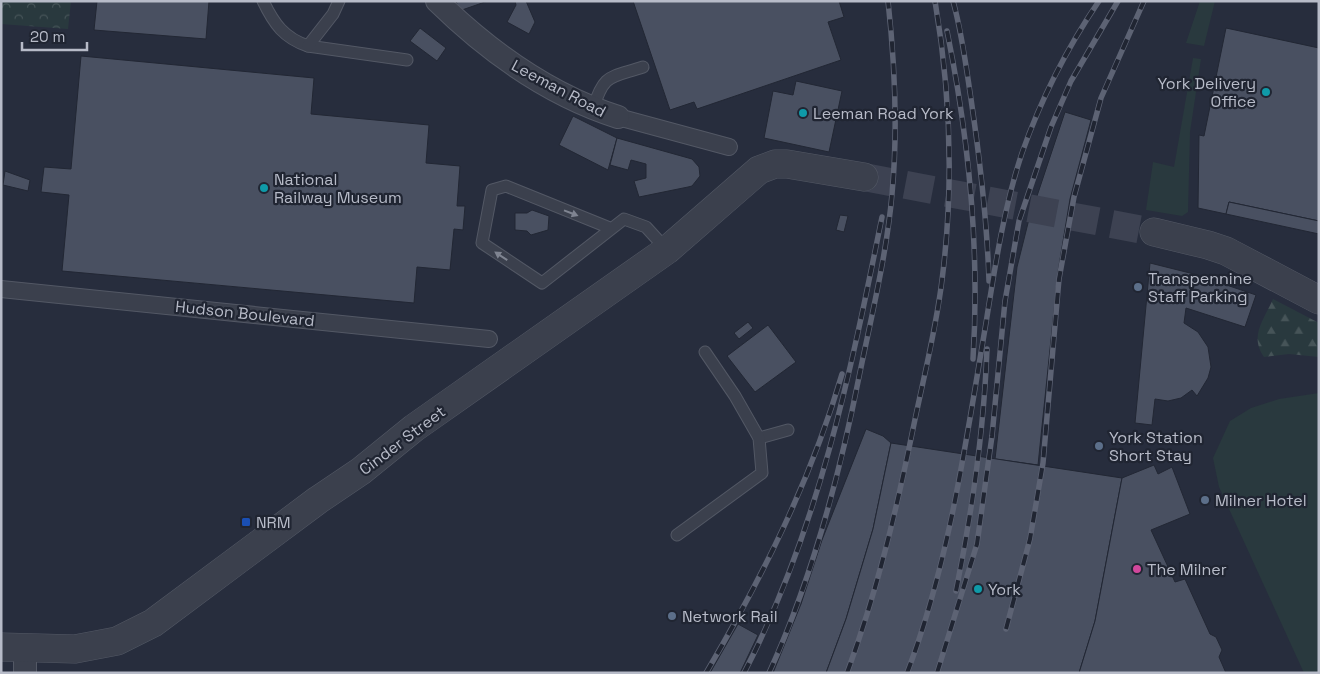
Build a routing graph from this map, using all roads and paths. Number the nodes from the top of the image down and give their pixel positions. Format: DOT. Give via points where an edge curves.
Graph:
graph roads {
  1 [pos="263,1"];
  2 [pos="339,1"];
  3 [pos="437,1"];
  4 [pos="308,46"];
  5 [pos="407,60"];
  6 [pos="643,67"];
  7 [pos="593,109"];
  8 [pos="618,118"];
  9 [pos="728,147"];
  10 [pos="864,177"];
  11 [pos="610,228"];
  12 [pos="1154,232"];
  13 [pos="668,250"];
  14 [pos="1,289"];
  15 [pos="1319,300"];
  16 [pos="489,339"];
  17 [pos="706,352"];
  18 [pos="788,430"];
  19 [pos="759,438"];
  20 [pos="677,535"];
  21 [pos="17,656"];
  1 -- 4 [label="lane" via="281,32"];
  2 -- 4 [label="lane"];
  3 -- 7 [label="street, Leeman Road" via="494,53"];
  4 -- 5 [label="lane"];
  6 -- 7 [label="lane" via="607,79"];
  7 -- 8 [label="street, Leeman Road"];
  8 -- 9 [label="street, Leeman Road"];
  10 -- 13 [label="street, Cinder Street" via="812,166 774,164 749,177"];
  11 -- 11 [label="lane, one-way" via="542,283 482,243 492,190 506,186"];
  11 -- 13 [label="lane" via="624,219 637,222 646,226"];
  12 -- 15 [label="street" via="1226,252"];
  13 -- 21 [label="street, Cinder Street" via="414,428 361,471 154,623 116,641"];
  14 -- 16 [label="street, Hudson Boulevard"];
  17 -- 19 [label="lane"];
  18 -- 19 [label="lane"];
  19 -- 20 [label="lane" via="762,473"];
}
